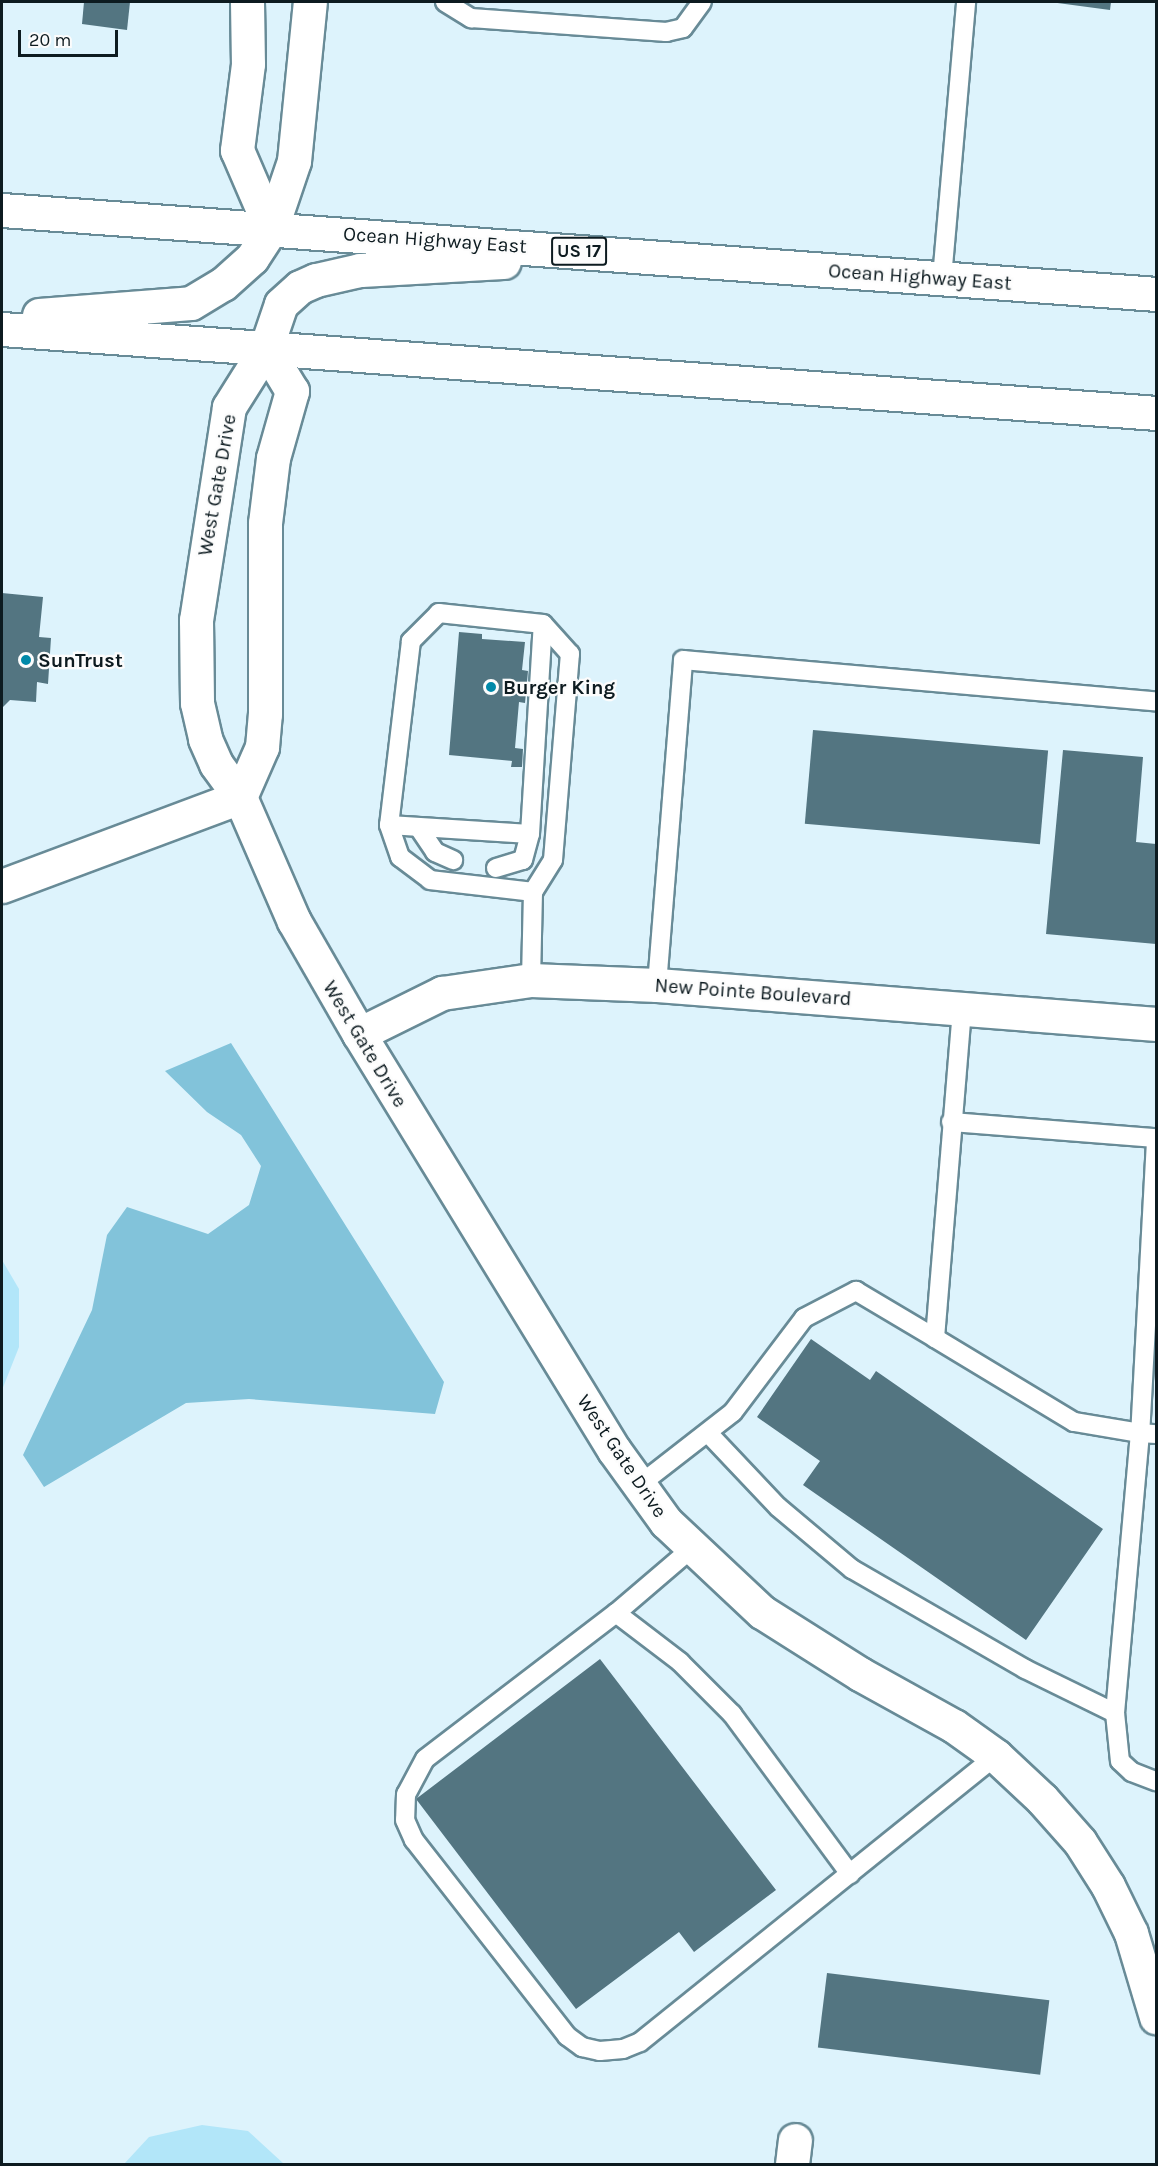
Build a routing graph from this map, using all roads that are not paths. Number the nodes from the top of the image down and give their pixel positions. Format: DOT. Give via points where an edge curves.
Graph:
graph roads {
  1 [pos="247,2"];
  2 [pos="310,2"];
  3 [pos="445,2"];
  4 [pos="702,2"];
  5 [pos="966,2"];
  6 [pos="2,210"];
  7 [pos="271,229"];
  8 [pos="634,255"];
  9 [pos="942,278"];
  10 [pos="1156,294"];
  11 [pos="2,318"];
  12 [pos="2,329"];
  13 [pos="266,348"];
  14 [pos="1156,413"];
  15 [pos="543,624"];
  16 [pos="1156,701"];
  17 [pos="240,797"];
  18 [pos="389,825"];
  19 [pos="419,828"];
  20 [pos="530,834"];
  21 [pos="453,860"];
  22 [pos="496,868"];
  23 [pos="2,886"];
  24 [pos="533,892"];
  25 [pos="531,980"];
  26 [pos="657,985"];
  27 [pos="962,1008"];
  28 [pos="1156,1024"];
  29 [pos="359,1034"];
  30 [pos="951,1122"];
  31 [pos="1156,1140"];
  32 [pos="935,1338"];
  33 [pos="708,1433"];
  34 [pos="1148,1433"];
  35 [pos="638,1486"];
  36 [pos="691,1549"];
  37 [pos="616,1613"];
  38 [pos="1115,1713"];
  39 [pos="996,1756"];
  40 [pos="1156,1781"];
  41 [pos="850,1874"];
  42 [pos="1156,2018"];
  1 -- 7 [label="main road" via="248,64 237,150"];
  2 -- 7 [label="main road" via="294,161"];
  3 -- 4 [label="lane" via="471,18 666,33 682,28"];
  5 -- 9 [label="lane"];
  6 -- 7 [label="main road, Ocean Highway East / US 17"];
  7 -- 8 [label="main road, Ocean Highway East / US 17"];
  7 -- 11 [label="main road" via="252,258 224,284 191,303"];
  8 -- 9 [label="main road, Ocean Highway East / US 17"];
  8 -- 13 [label="main road, West Gate Drive" via="336,274 300,287 286,298 276,313"];
  9 -- 10 [label="main road, Ocean Highway East / US 17"];
  12 -- 13 [label="main road"];
  13 -- 14 [label="main road"];
  13 -- 17 [label="main road" via="292,391 278,433 266,512 266,714 262,747"];
  13 -- 17 [label="main road, West Gate Drive" via="229,406 196,620 197,704 205,739 216,764"];
  15 -- 18 [label="lane" via="439,613 411,640"];
  15 -- 20 [label="lane"];
  15 -- 24 [label="lane" via="570,654 553,860"];
  16 -- 26 [label="lane" via="683,660"];
  17 -- 23 [label="main road"];
  17 -- 29 [label="main road, West Gate Drive" via="294,921"];
  18 -- 19 [label="lane"];
  18 -- 24 [label="lane" via="400,857 430,880"];
  19 -- 20 [label="lane"];
  19 -- 21 [label="lane" via="435,852"];
  20 -- 22 [label="lane" via="523,860"];
  24 -- 25 [label="lane"];
  25 -- 26 [label="main road, New Pointe Boulevard"];
  25 -- 29 [label="main road, New Pointe Boulevard" via="442,993"];
  26 -- 27 [label="main road, New Pointe Boulevard"];
  27 -- 28 [label="main road, New Pointe Boulevard"];
  27 -- 30 [label="lane"];
  29 -- 35 [label="main road, West Gate Drive"];
  30 -- 31 [label="lane"];
  30 -- 32 [label="lane"];
  31 -- 34 [label="lane"];
  32 -- 33 [label="lane" via="856,1290 804,1318 733,1412"];
  32 -- 34 [label="lane" via="1074,1422"];
  33 -- 35 [label="lane"];
  33 -- 38 [label="lane" via="778,1507 852,1569 1025,1670"];
  34 -- 38 [label="lane"];
  35 -- 36 [label="main road, West Gate Drive"];
  36 -- 37 [label="lane"];
  36 -- 39 [label="main road, West Gate Drive" via="762,1612 954,1726"];
  37 -- 41 [label="lane" via="680,1662 732,1713"];
  37 -- 41 [label="lane" via="425,1759 406,1794 405,1820 414,1840 567,2036 582,2047 600,2051 623,2049 640,2042"];
  38 -- 40 [label="lane" via="1120,1761 1132,1772"];
  39 -- 41 [label="lane"];
  39 -- 42 [label="main road, West Gate Drive" via="1080,1842 1108,1886 1131,1933"];
}
